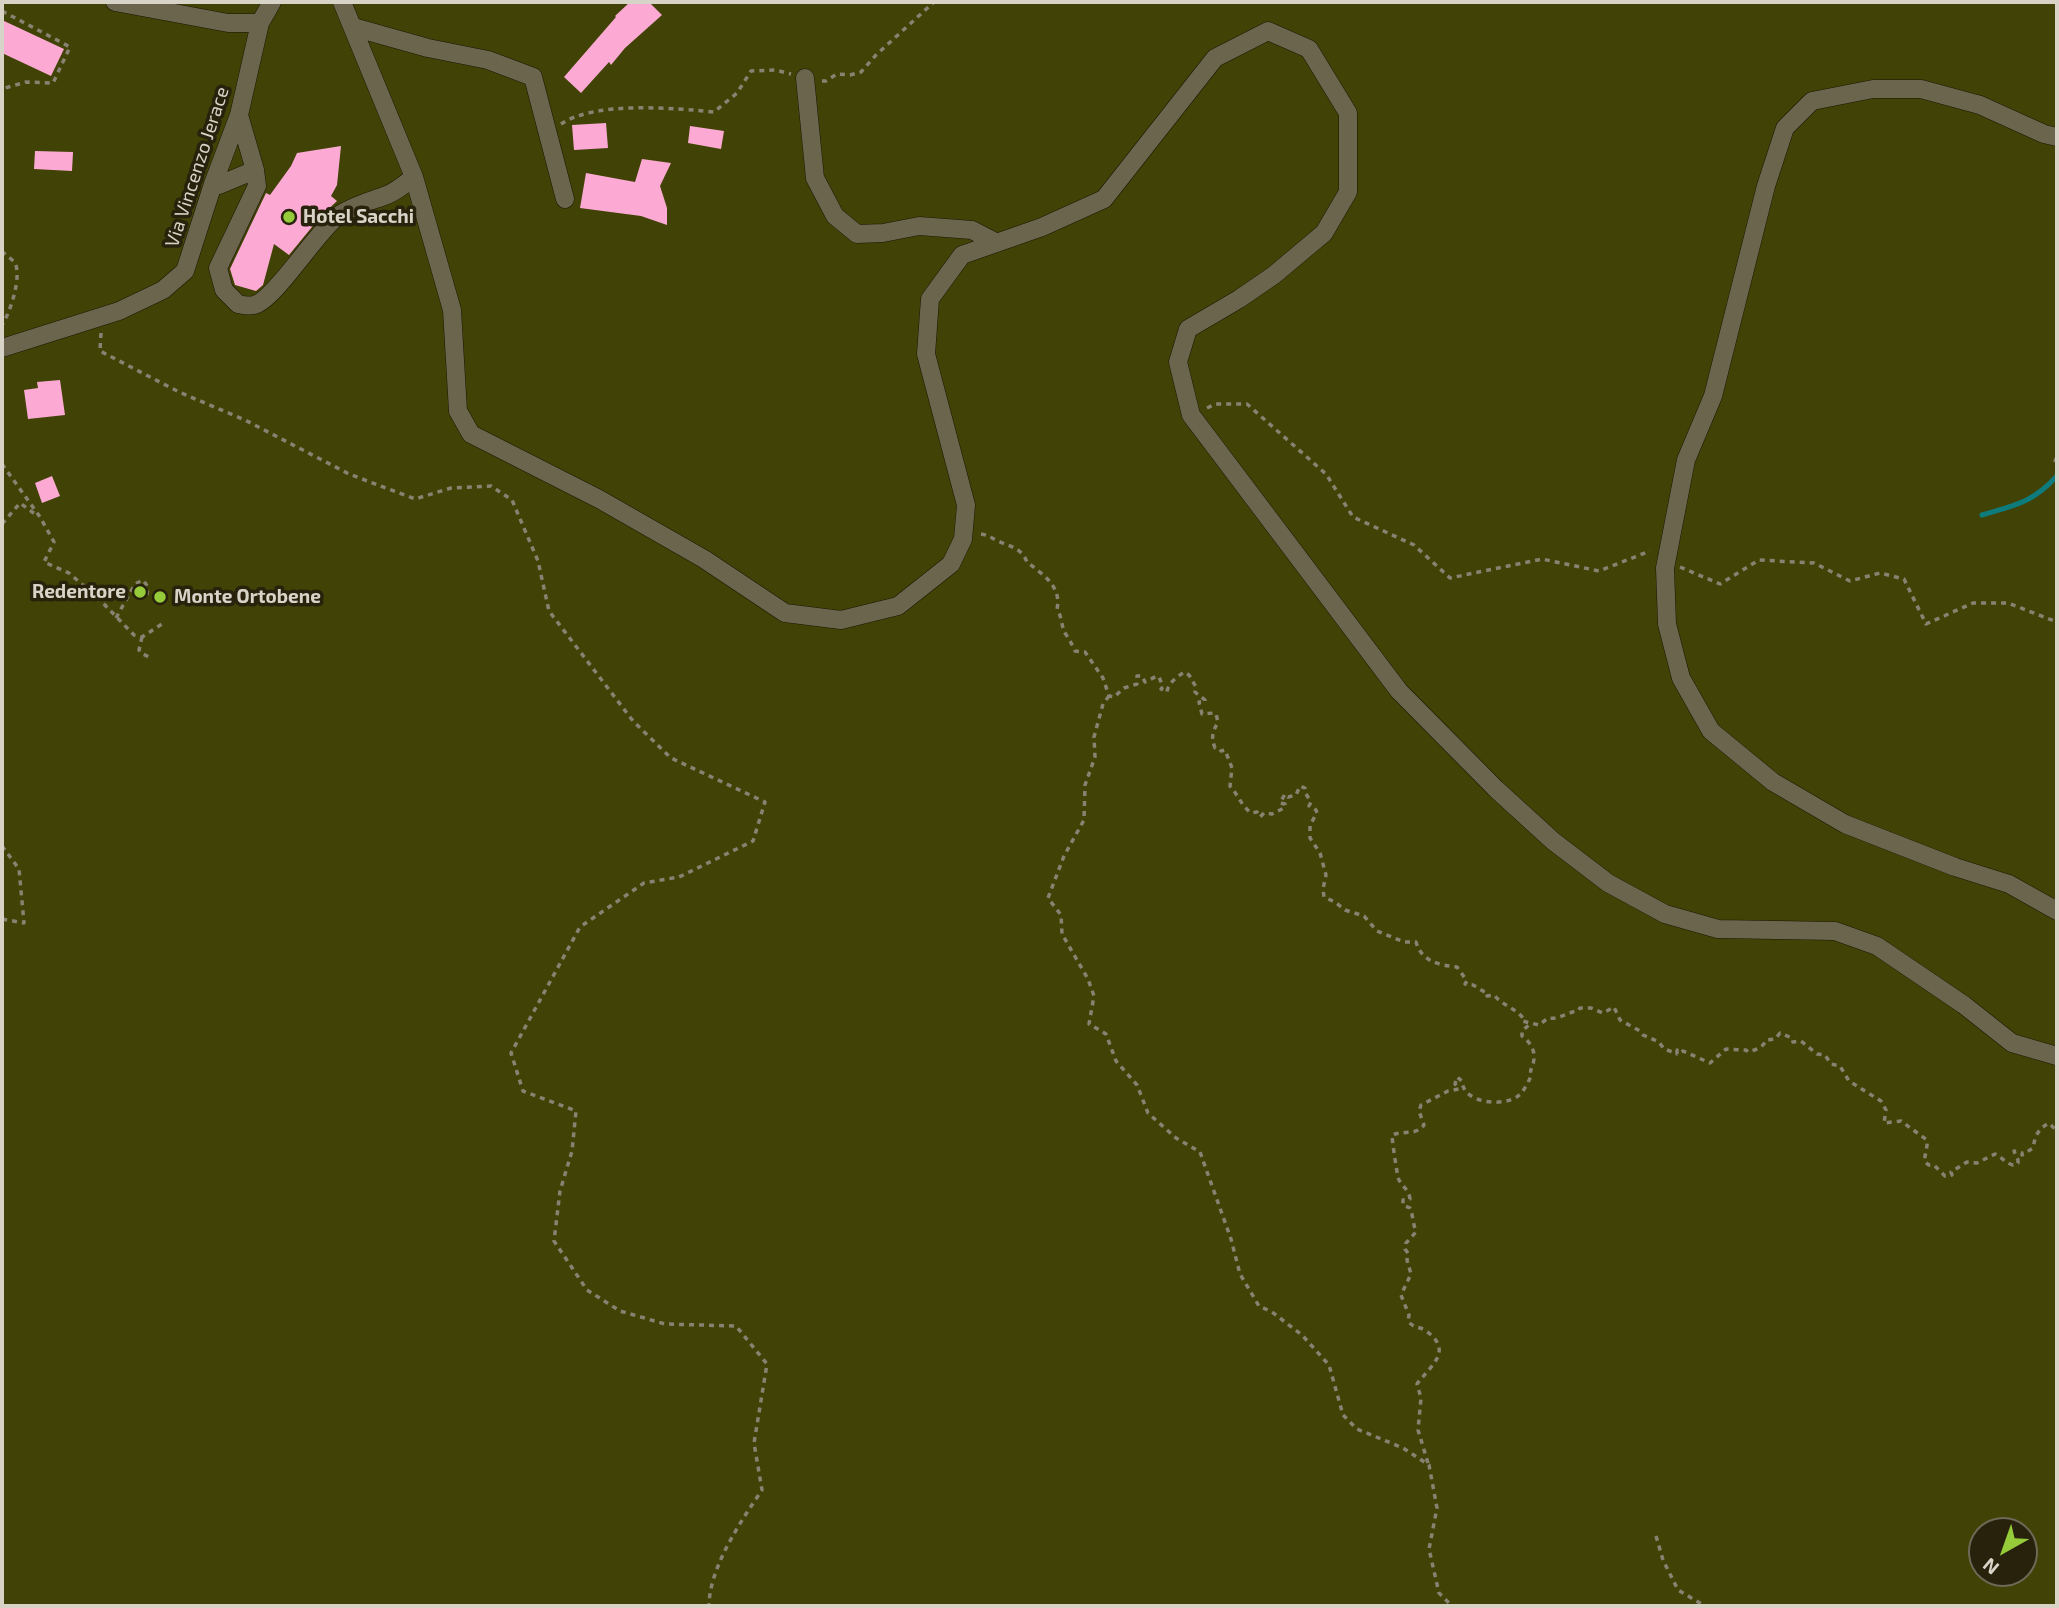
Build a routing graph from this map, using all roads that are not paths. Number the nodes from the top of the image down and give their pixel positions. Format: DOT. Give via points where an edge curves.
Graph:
graph roads {
  1 [pos="115,2"];
  2 [pos="272,2"];
  3 [pos="342,2"];
  4 [pos="260,23"];
  5 [pos="353,27"];
  6 [pos="805,78"];
  7 [pos="239,115"];
  8 [pos="2057,137"];
  9 [pos="255,170"];
  10 [pos="414,177"];
  11 [pos="213,184"];
  12 [pos="565,200"];
  13 [pos="997,243"];
  14 [pos="2,348"];
  15 [pos="2057,911"];
  16 [pos="2057,1056"];
  1 -- 4 [label="street" via="228,23"];
  2 -- 4 [label="street, Via Vincenzo Jerace"];
  3 -- 5 [label="street"];
  4 -- 7 [label="street, Via Vincenzo Jerace"];
  5 -- 10 [label="street"];
  5 -- 12 [label="street" via="488,60 533,77"];
  6 -- 13 [label="street" via="814,178 835,216 857,233 919,226 972,230"];
  7 -- 9 [label="street"];
  7 -- 11 [label="street, Via Vincenzo Jerace"];
  8 -- 15 [label="street" via="1980,105 1920,89 1873,89 1812,101 1785,128 1713,396 1686,460 1665,568 1667,624 1681,678 1712,730 1773,782 1845,824 2009,884"];
  9 -- 10 [label="street" via="257,186 218,268 224,290 237,304 255,305 267,296 338,215 389,194"];
  9 -- 11 [label="street"];
  10 -- 13 [label="street" via="452,310 458,411 471,434 599,499 704,559 785,613 842,620 898,606 951,564 962,539 966,505 926,354 930,299 962,255"];
  11 -- 14 [label="street, Via Vincenzo Jerace" via="185,271 163,289 119,311"];
  13 -- 16 [label="street" via="1104,199 1215,58 1268,31 1309,49 1348,113 1348,192 1324,233 1274,275 1188,329 1178,362 1191,415 1399,691 1534,824 1608,883 1665,914 1718,929 1835,932 1877,946 2012,1043"];
}
